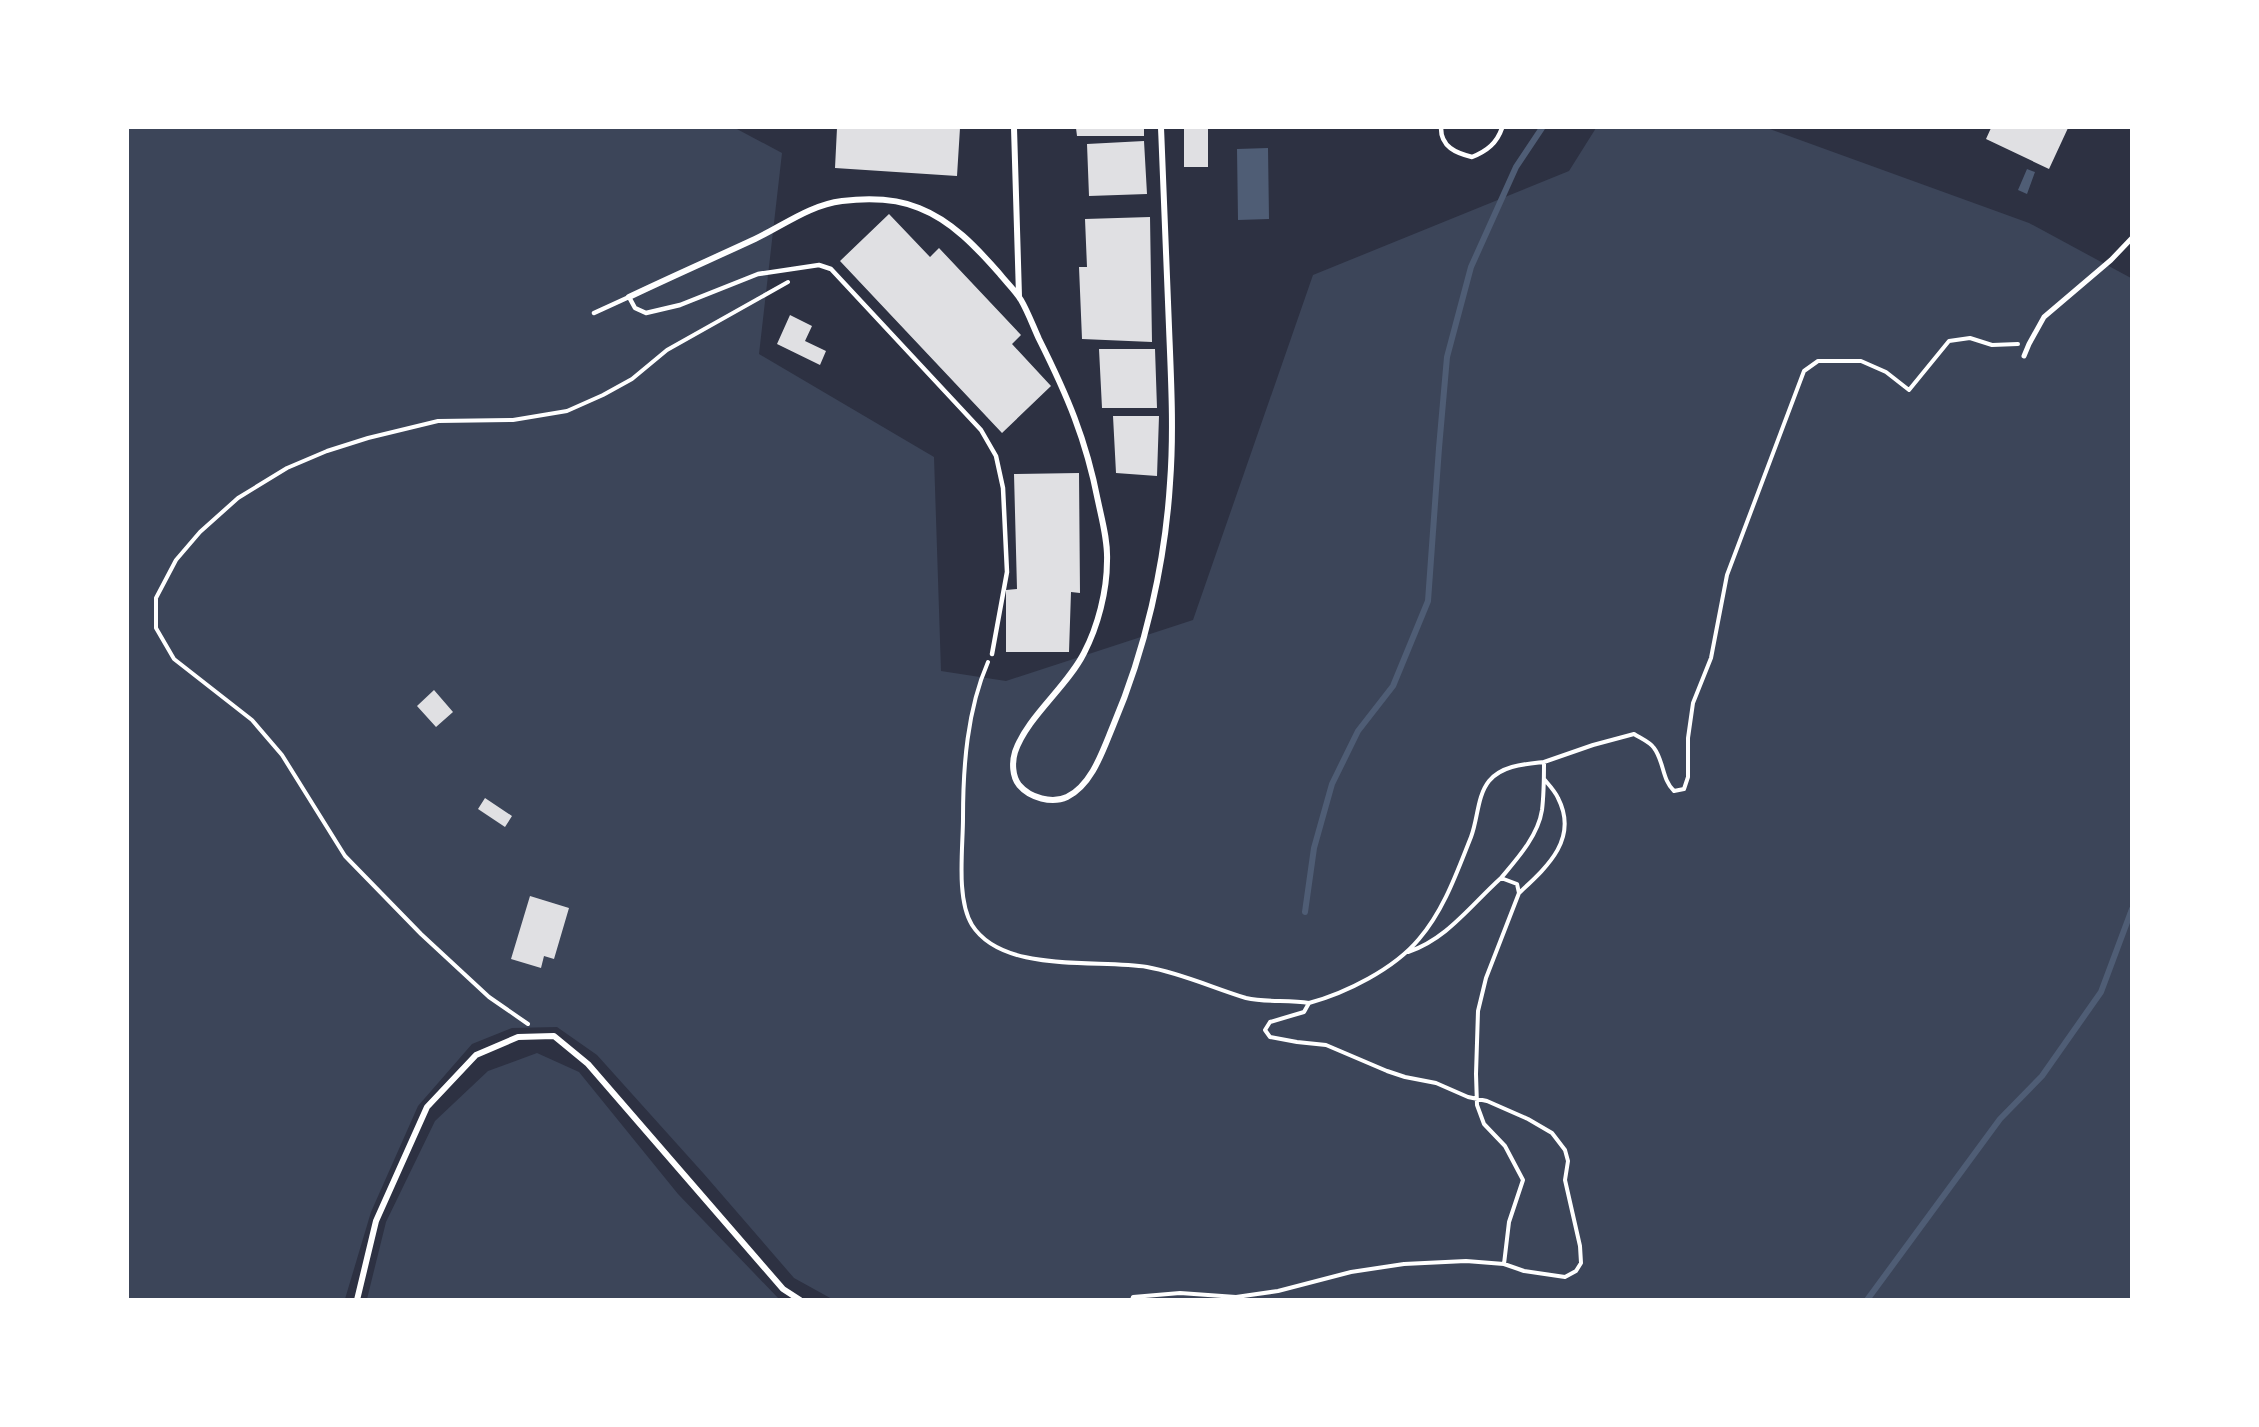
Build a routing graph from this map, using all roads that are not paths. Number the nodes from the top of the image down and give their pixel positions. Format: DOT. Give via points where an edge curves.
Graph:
graph roads {
  1 [pos="1014,128"];
  2 [pos="1161,128"];
  3 [pos="1441,128"];
  4 [pos="1502,128"];
  5 [pos="2132,238"];
  6 [pos="629,297"];
  7 [pos="1019,297"];
  8 [pos="594,312"];
  9 [pos="2024,356"];
  10 [pos="992,654"];
  11 [pos="357,1299"];
  12 [pos="801,1299"];
  1 -- 7 [label="street"];
  2 -- 7 [label="street" via="1171,386 1171,481 1162,556 1131,679 1103,752 1081,787 1059,800 1038,797 1019,785 1014,774 1015,752 1084,652 1099,611 1107,561 1094,482 1076,417"];
  3 -- 4 [label="lane" via="1446,145 1472,158 1488,150"];
  5 -- 9 [label="street" via="2044,317"];
  6 -- 7 [label="street" via="800,214 837,201 882,199 918,207 949,224 976,247"];
  6 -- 8 [label="lane"];
  6 -- 10 [label="lane" via="635,308 646,313 680,305 758,274 819,265 831,269 981,430 996,456 1003,488 1006,572"];
  11 -- 12 [label="street" via="376,1221 427,1107 476,1054 518,1037 542,1036 554,1036 588,1065 783,1289"];
}
